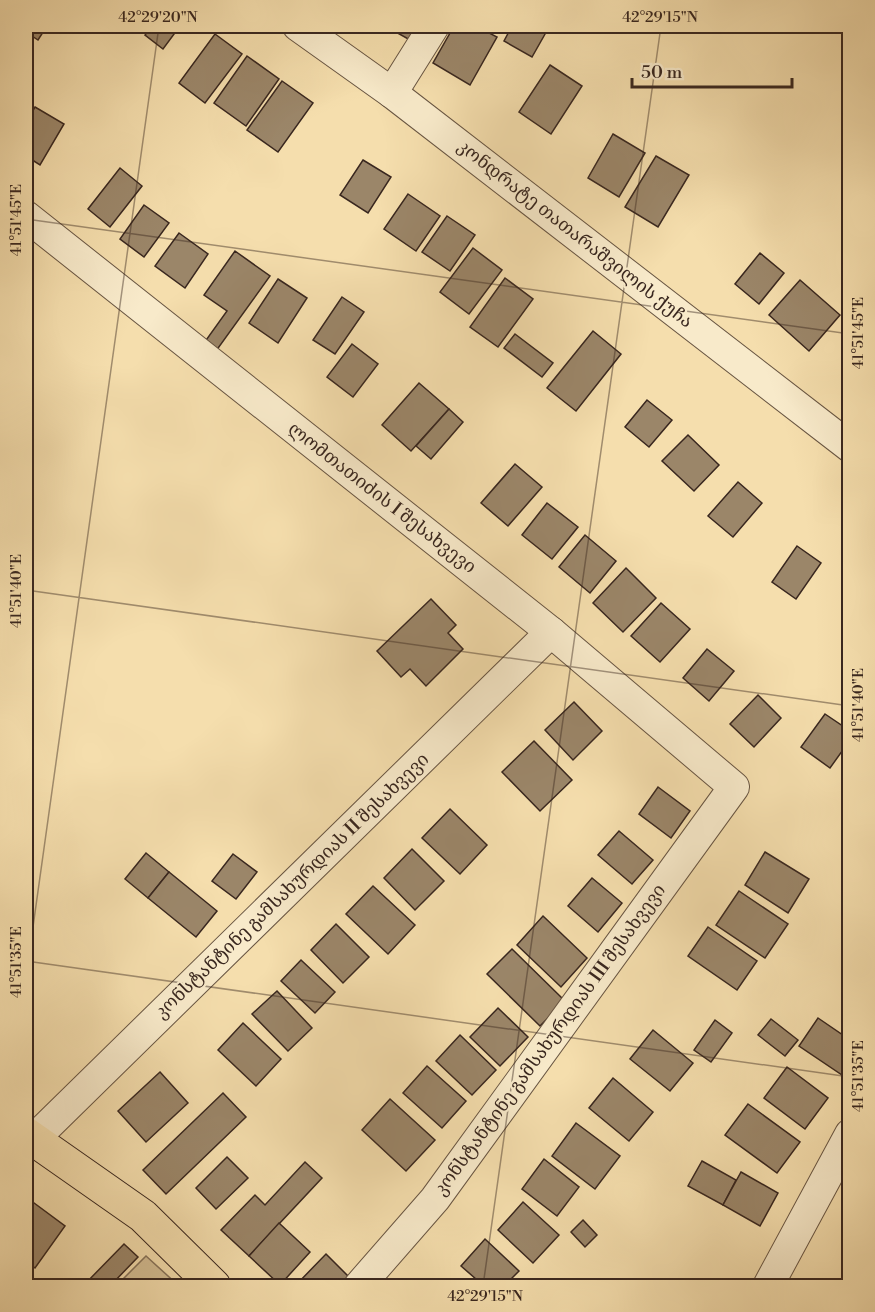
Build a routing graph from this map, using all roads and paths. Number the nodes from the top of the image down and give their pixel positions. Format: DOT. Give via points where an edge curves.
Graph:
graph roads {
  1 [pos="297,26"];
  2 [pos="434,26"];
  3 [pos="392,93"];
  4 [pos="26,216"];
  5 [pos="849,447"];
  6 [pos="551,632"];
  7 [pos="734,787"];
  8 [pos="849,1134"];
  9 [pos="29,1137"];
  10 [pos="214,1287"];
  11 [pos="358,1287"];
  12 [pos="768,1287"];
  1 -- 3 [label="street, კონდრატე თათარაშვილის ქუჩა"];
  2 -- 3 [label="street"];
  3 -- 5 [label="street, კონდრატე თათარაშვილის ქუჩა"];
  4 -- 6 [label="street, ლომთათიძის I შესახვევი"];
  6 -- 7 [label="street, ლომთათიძის I შესახვევი"];
  6 -- 9 [label="street, კონსტანტინე გამსახურდიას II შესახვევი"];
  7 -- 11 [label="street, კონსტანტინე გამსახურდიას III შესახვევი" via="435,1199"];
  8 -- 12 [label="street"];
  9 -- 10 [label="main road" via="143,1216"];
}
